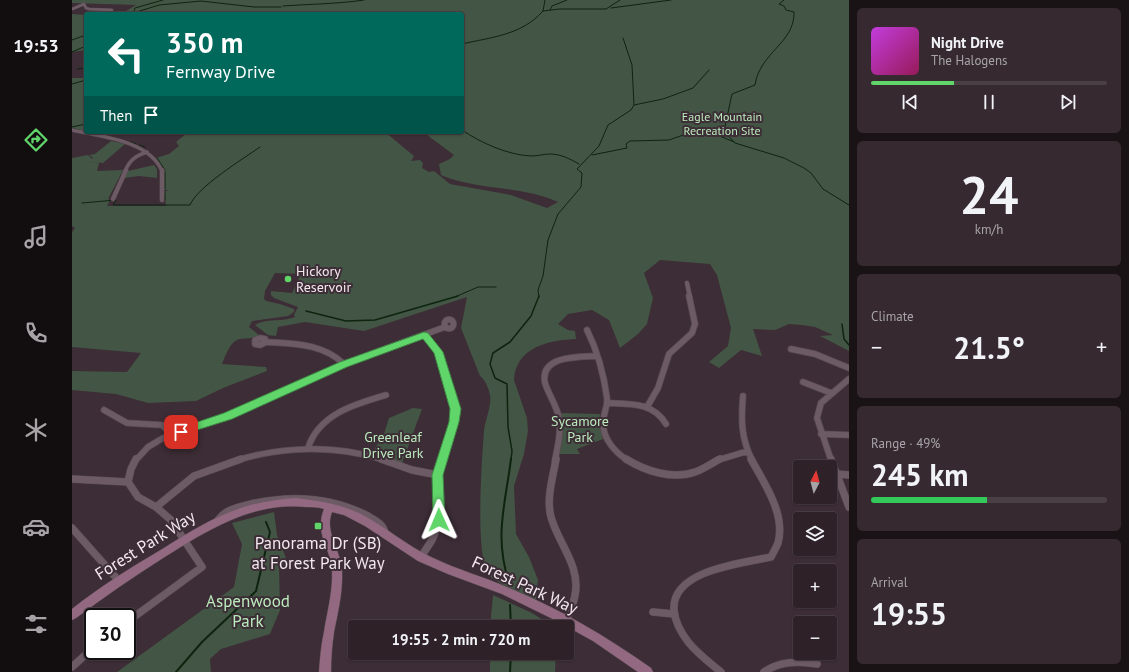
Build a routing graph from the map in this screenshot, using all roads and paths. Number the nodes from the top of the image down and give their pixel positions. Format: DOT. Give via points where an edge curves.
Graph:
graph roads {
  1 [pos="72,9"];
  2 [pos="112,10"];
  3 [pos="72,130"];
  4 [pos="84,133"];
  5 [pos="88,134"];
  6 [pos="147,152"];
  7 [pos="113,199"];
  8 [pos="162,200"];
  9 [pos="687,283"];
  10 [pos="445,327"];
  11 [pos="587,330"];
  12 [pos="424,335"];
  13 [pos="265,342"];
  14 [pos="791,349"];
  15 [pos="597,356"];
  16 [pos="344,364"];
  17 [pos="849,368"];
  18 [pos="849,379"];
  19 [pos="803,382"];
  20 [pos="831,393"];
  21 [pos="386,395"];
  22 [pos="743,396"];
  23 [pos="607,403"];
  24 [pos="647,407"];
  25 [pos="104,410"];
  26 [pos="666,424"];
  27 [pos="171,434"];
  28 [pos="821,434"];
  29 [pos="849,435"];
  30 [pos="308,448"];
  31 [pos="748,451"];
  32 [pos="831,460"];
  33 [pos="837,474"];
  34 [pos="438,475"];
  35 [pos="849,475"];
  36 [pos="72,479"];
  37 [pos="128,482"];
  38 [pos="156,507"];
  39 [pos="329,507"];
  40 [pos="849,507"];
  41 [pos="218,520"];
  42 [pos="72,528"];
  43 [pos="385,534"];
  44 [pos="185,540"];
  45 [pos="421,557"];
  46 [pos="119,581"];
  47 [pos="653,612"];
  48 [pos="674,614"];
  49 [pos="72,615"];
  50 [pos="136,615"];
  51 [pos="564,620"];
  52 [pos="566,620"];
  53 [pos="574,626"];
  54 [pos="84,656"];
  55 [pos="816,660"];
  56 [pos="72,667"];
  57 [pos="325,672"];
  58 [pos="647,672"];
  59 [pos="721,672"];
  60 [pos="764,672"];
  1 -- 2 [label="street" via="84,4 89,9"];
  3 -- 4 [label="street"];
  5 -- 6 [label="street" via="137,146"];
  6 -- 7 [label="street" via="130,161"];
  6 -- 8 [label="street" via="161,168"];
  9 -- 24 [label="street" via="694,329 670,354 659,386"];
  10 -- 12 [label="street"];
  11 -- 15 [label="street"];
  12 -- 16 [label="street"];
  12 -- 34 [label="street" via="438,352 456,409"];
  13 -- 16 [label="street" via="314,346 335,355"];
  14 -- 17 [label="street" via="815,354"];
  15 -- 23 [label="street"];
  15 -- 52 [label="street" via="562,358 548,367 544,374 558,414 560,428 549,506 550,518 573,568 576,591"];
  16 -- 27 [label="street" via="228,416"];
  18 -- 20 [label="street"];
  19 -- 20 [label="street"];
  20 -- 28 [label="street" via="821,403 817,418"];
  21 -- 30 [label="street" via="322,423 312,434"];
  22 -- 31 [label="street" via="741,427"];
  23 -- 24 [label="street"];
  23 -- 31 [label="street" via="603,424 607,438 625,458 638,466 674,475 690,474 722,458"];
  24 -- 26 [label="street" via="663,417"];
  25 -- 27 [label="street" via="127,422 162,425"];
  27 -- 37 [label="street" via="142,452 134,463"];
  28 -- 29 [label="street"];
  28 -- 32 [label="street"];
  30 -- 34 [label="street" via="352,453 404,469"];
  30 -- 38 [label="street" via="281,450 248,457 204,471 183,484"];
  31 -- 48 [label="street" via="771,499 778,521 780,538 776,550 771,557 695,577 682,585 674,600"];
  33 -- 35 [label="street"];
  33 -- 40 [label="street"];
  34 -- 45 [label="street" via="438,524"];
  36 -- 37 [label="street"];
  37 -- 38 [label="street" via="138,497"];
  38 -- 44 [label="street" via="171,520"];
  39 -- 41 [label="street, Forest Park Way" via="304,503 273,504 241,511"];
  39 -- 43 [label="street, Forest Park Way" via="355,516"];
  39 -- 57 [label="street" via="324,517 324,526 335,558 337,575 325,650"];
  41 -- 43 [label="street, Forest Park Way" via="223,512 257,502 311,498 337,503 362,513 382,526"];
  41 -- 44 [label="street, Forest Park Way"];
  42 -- 46 [label="street"];
  43 -- 45 [label="street, Forest Park Way"];
  44 -- 46 [label="street, Forest Park Way"];
  44 -- 50 [label="street" via="202,567"];
  45 -- 51 [label="street, Forest Park Way" via="514,595"];
  46 -- 49 [label="street, Forest Park Way"];
  47 -- 48 [label="street"];
  48 -- 59 [label="street" via="689,643"];
  53 -- 58 [label="street, Forest Park Way"];
  54 -- 56 [label="street"];
  55 -- 60 [label="street" via="817,664 786,664 771,667"];
}
